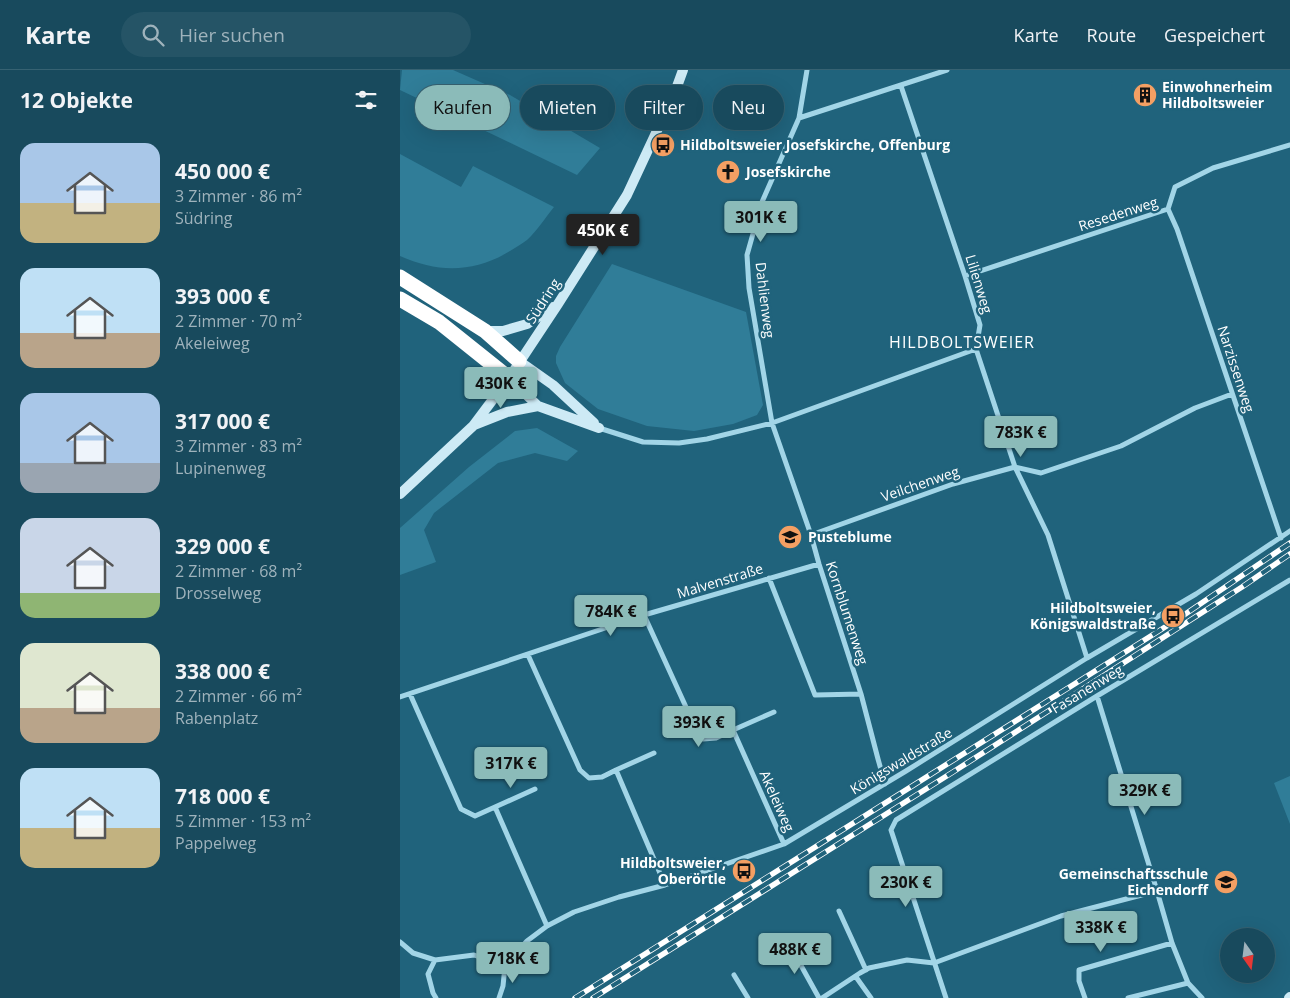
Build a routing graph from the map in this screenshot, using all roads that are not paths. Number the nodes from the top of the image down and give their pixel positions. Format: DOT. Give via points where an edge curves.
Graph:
graph roads {
  1 [pos="683,70"];
  2 [pos="806,70"];
  3 [pos="947,70"];
  4 [pos="901,86"];
  5 [pos="799,118"];
  6 [pos="1290,145"];
  7 [pos="1168,209"];
  8 [pos="965,276"];
  9 [pos="400,277"];
  10 [pos="400,299"];
  11 [pos="558,304"];
  12 [pos="485,331"];
  13 [pos="976,349"];
  14 [pos="520,361"];
  15 [pos="509,378"];
  16 [pos="1232,394"];
  17 [pos="538,406"];
  18 [pos="772,423"];
  19 [pos="473,426"];
  20 [pos="598,428"];
  21 [pos="1015,467"];
  22 [pos="400,494"];
  23 [pos="1290,531"];
  24 [pos="812,535"];
  25 [pos="1281,538"];
  26 [pos="819,564"];
  27 [pos="769,578"];
  28 [pos="1290,580"];
  29 [pos="644,615"];
  30 [pos="528,655"];
  31 [pos="1088,658"];
  32 [pos="410,694"];
  33 [pos="861,694"];
  34 [pos="1097,696"];
  35 [pos="400,697"];
  36 [pos="774,712"];
  37 [pos="733,730"];
  38 [pos="654,753"];
  39 [pos="616,770"];
  40 [pos="885,784"];
  41 [pos="535,789"];
  42 [pos="495,807"];
  43 [pos="784,844"];
  44 [pos="665,885"];
  45 [pos="1157,891"];
  46 [pos="839,911"];
  47 [pos="547,926"];
  48 [pos="400,942"];
  49 [pos="788,942"];
  50 [pos="1172,943"];
  51 [pos="435,960"];
  52 [pos="934,963"];
  53 [pos="505,966"];
  54 [pos="866,970"];
  55 [pos="734,975"];
  56 [pos="856,977"];
  57 [pos="1188,983"];
  58 [pos="436,998"];
  59 [pos="499,998"];
  60 [pos="748,998"];
  61 [pos="821,998"];
  62 [pos="871,998"];
  63 [pos="946,998"];
  64 [pos="1085,998"];
  65 [pos="1128,998"];
  66 [pos="1202,998"];
  1 -- 11 [label="street, Südring" via="627,195"];
  2 -- 5 [label="street, Dahlienweg"];
  3 -- 4 [label="street"];
  4 -- 5 [label="street"];
  4 -- 8 [label="street, Lilienweg"];
  5 -- 18 [label="street, Dahlienweg" via="762,202 747,255"];
  6 -- 7 [label="street, Resedenweg" via="1214,168 1175,187"];
  7 -- 8 [label="street, Resedenweg"];
  7 -- 16 [label="street, Narzissenweg"];
  8 -- 13 [label="street, Lilienweg" via="980,325"];
  9 -- 12 [label="highway"];
  10 -- 15 [label="highway" via="439,322"];
  11 -- 12 [label="street" via="527,324 503,331"];
  11 -- 14 [label="street, Südring"];
  12 -- 14 [label="highway"];
  13 -- 18 [label="street"];
  13 -- 21 [label="street, Lilienweg"];
  14 -- 15 [label="street, Südring"];
  14 -- 20 [label="street" via="553,386"];
  15 -- 17 [label="street"];
  15 -- 19 [label="street, Südring"];
  16 -- 21 [label="street, Veilchenweg" via="1194,408 1121,446 1041,472"];
  16 -- 25 [label="street, Narzissenweg"];
  17 -- 19 [label="street" via="507,412"];
  17 -- 20 [label="street"];
  18 -- 20 [label="street" via="679,443 643,442"];
  18 -- 24 [label="street, Kornblumenweg"];
  19 -- 22 [label="street, Südring"];
  21 -- 24 [label="street, Veilchenweg" via="953,484"];
  21 -- 31 [label="street, Lilienweg" via="1048,534"];
  23 -- 25 [label="street, Königswaldstraße"];
  24 -- 26 [label="street, Kornblumenweg"];
  25 -- 31 [label="street, Königswaldstraße" via="1196,594"];
  26 -- 27 [label="street, Malvenstraße"];
  26 -- 33 [label="street, Kornblumenweg"];
  27 -- 29 [label="street, Malvenstraße"];
  27 -- 33 [label="street" via="815,696"];
  28 -- 34 [label="street, Fasanenweg"];
  29 -- 30 [label="street, Malvenstraße"];
  29 -- 37 [label="street" via="703,739 716,738"];
  30 -- 32 [label="street, Malvenstraße"];
  30 -- 39 [label="street" via="580,770 589,778 602,777"];
  31 -- 40 [label="street, Königswaldstraße"];
  32 -- 35 [label="street, Malvenstraße"];
  32 -- 42 [label="street" via="461,808 475,816"];
  33 -- 40 [label="street, Kornblumenweg"];
  34 -- 45 [label="street"];
  34 -- 52 [label="street, Fasanenweg" via="896,820 891,830"];
  36 -- 37 [label="street"];
  37 -- 43 [label="street, Akeleiweg"];
  38 -- 39 [label="street"];
  39 -- 44 [label="street"];
  40 -- 43 [label="street, Königswaldstraße"];
  41 -- 42 [label="street"];
  42 -- 47 [label="street"];
  43 -- 44 [label="street, Königswaldstraße"];
  44 -- 47 [label="street, Königswaldstraße" via="574,912"];
  45 -- 50 [label="street"];
  45 -- 52 [label="street" via="1061,916"];
  46 -- 54 [label="street"];
  47 -- 53 [label="street, Königswaldstraße" via="526,941"];
  48 -- 51 [label="street" via="413,953"];
  49 -- 61 [label="street"];
  50 -- 57 [label="street"];
  50 -- 64 [label="street" via="1079,970"];
  51 -- 53 [label="street" via="474,955"];
  51 -- 58 [label="street" via="428,974"];
  52 -- 54 [label="street" via="907,960"];
  52 -- 63 [label="street"];
  53 -- 59 [label="street"];
  54 -- 56 [label="street"];
  55 -- 60 [label="street"];
  56 -- 61 [label="street"];
  56 -- 62 [label="street"];
  57 -- 65 [label="street"];
  57 -- 66 [label="street"];
}
